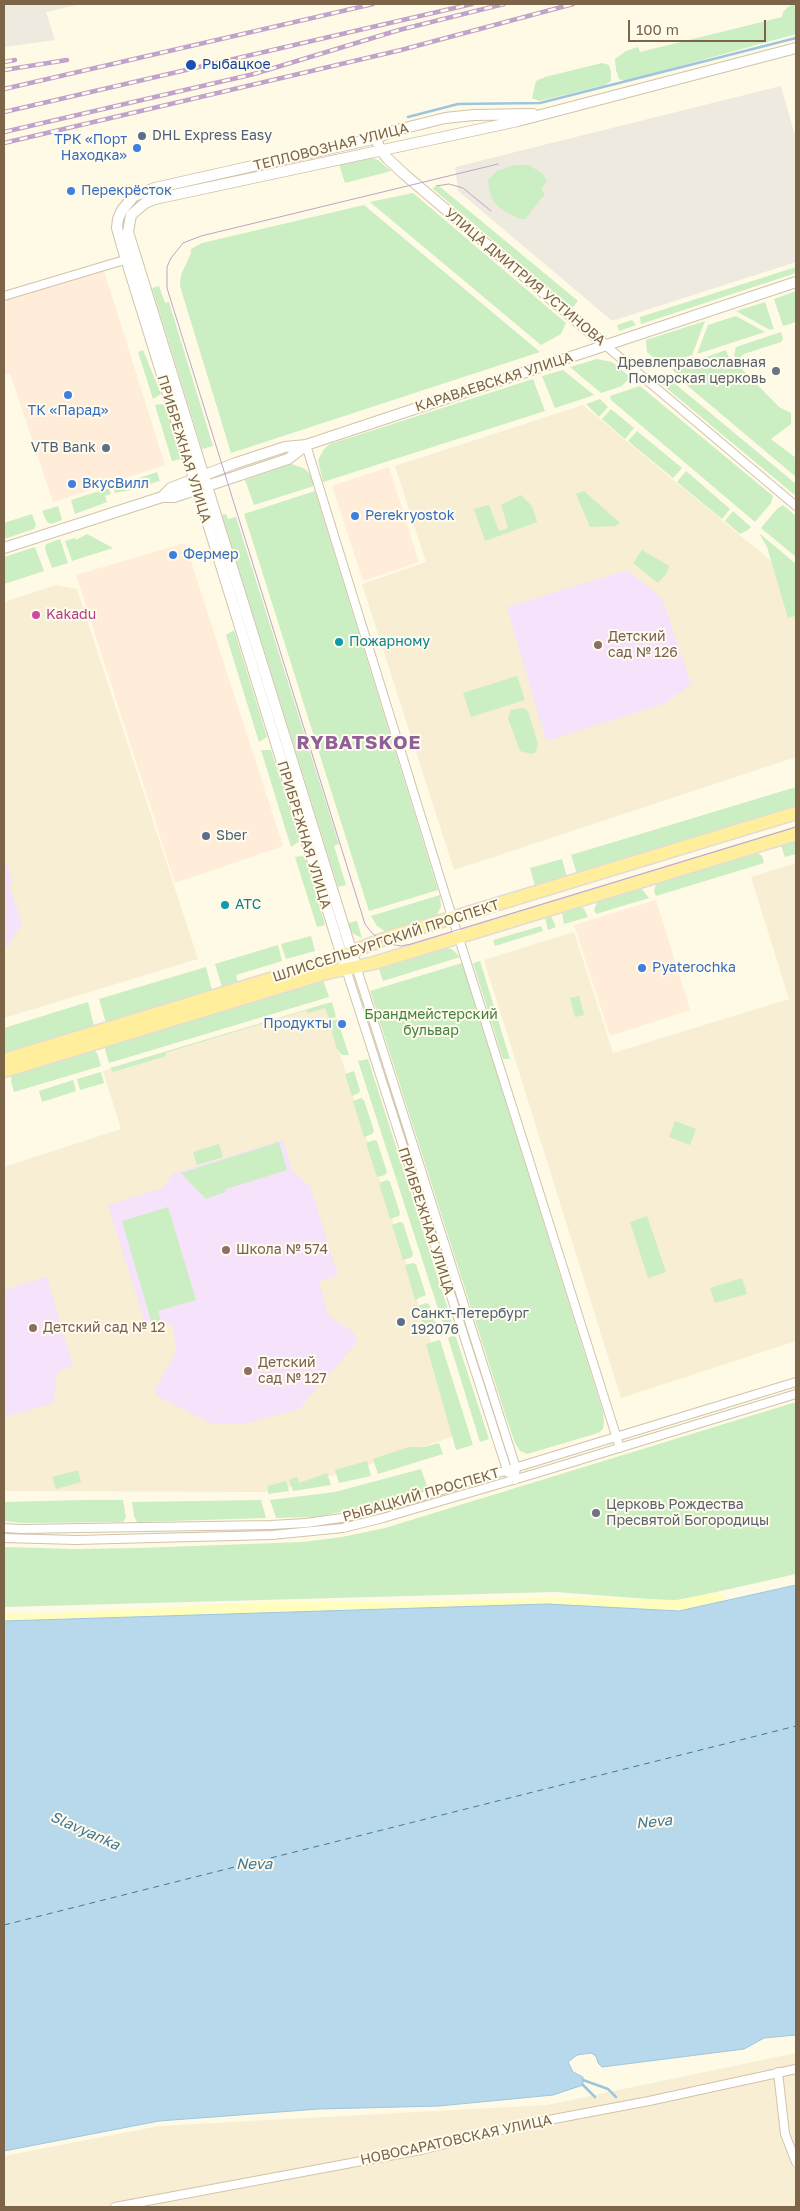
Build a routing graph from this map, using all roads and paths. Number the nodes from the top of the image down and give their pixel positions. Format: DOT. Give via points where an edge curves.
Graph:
graph roads {
  1 [pos="796,48"];
  2 [pos="541,114"];
  3 [pos="377,138"];
  4 [pos="380,149"];
  5 [pos="127,203"];
  6 [pos="137,209"];
  7 [pos="131,258"];
  8 [pos="796,282"];
  9 [pos="4,296"];
  10 [pos="605,345"];
  11 [pos="306,445"];
  12 [pos="205,475"];
  13 [pos="195,485"];
  14 [pos="208,486"];
  15 [pos="796,506"];
  16 [pos="4,548"];
  17 [pos="796,813"];
  18 [pos="796,834"];
  19 [pos="453,918"];
  20 [pos="459,937"];
  21 [pos="346,953"];
  22 [pos="351,968"];
  23 [pos="4,1060"];
  24 [pos="4,1071"];
  25 [pos="796,1382"];
  26 [pos="796,1394"];
  27 [pos="617,1437"];
  28 [pos="620,1448"];
  29 [pos="516,1468"];
  30 [pos="506,1471"];
  31 [pos="514,1480"];
  32 [pos="4,1528"];
  33 [pos="4,1538"];
  34 [pos="796,2069"];
  35 [pos="778,2072"];
  36 [pos="796,2162"];
  37 [pos="139,2205"];
  38 [pos="115,2207"];
  1 -- 2 [label="street, ТЕПЛОВОЗНАЯ УЛИЦА"];
  2 -- 3 [label="street, ТЕПЛОВОЗНАЯ УЛИЦА" via="445,118"];
  2 -- 4 [label="street, ТЕПЛОВОЗНАЯ УЛИЦА"];
  3 -- 4 [label="street, УЛИЦА ДМИТРИЯ УСТИНОВА"];
  3 -- 5 [label="street, ТЕПЛОВОЗНАЯ УЛИЦА" via="155,188 134,196"];
  4 -- 6 [label="street, ТЕПЛОВОЗНАЯ УЛИЦА" via="155,199"];
  4 -- 10 [label="street, УЛИЦА ДМИТРИЯ УСТИНОВА" via="404,174"];
  5 -- 7 [label="street, ПРИБРЕЖНАЯ УЛИЦА" via="117,228"];
  6 -- 7 [label="street, ПРИБРЕЖНАЯ УЛИЦА" via="128,223"];
  7 -- 9 [label="street"];
  7 -- 12 [label="street, ПРИБРЕЖНАЯ УЛИЦА"];
  7 -- 13 [label="street, ПРИБРЕЖНАЯ УЛИЦА"];
  8 -- 10 [label="street, КАРАВАЕВСКАЯ УЛИЦА"];
  10 -- 11 [label="street, КАРАВАЕВСКАЯ УЛИЦА"];
  10 -- 15 [label="street, УЛИЦА ДМИТРИЯ УСТИНОВА"];
  11 -- 12 [label="street, КАРАВАЕВСКАЯ УЛИЦА" via="285,447"];
  11 -- 14 [label="street, КАРАВАЕВСКАЯ УЛИЦА" via="288,459"];
  11 -- 19 [label="street"];
  12 -- 13 [label="street, КАРАВАЕВСКАЯ УЛИЦА"];
  12 -- 14 [label="street, ПРИБРЕЖНАЯ УЛИЦА"];
  13 -- 14 [label="street, КАРАВАЕВСКАЯ УЛИЦА"];
  13 -- 16 [label="street, КАРАВАЕВСКАЯ УЛИЦА" via="174,497 162,497"];
  13 -- 21 [label="street, ПРИБРЕЖНАЯ УЛИЦА"];
  14 -- 21 [label="street, ПРИБРЕЖНАЯ УЛИЦА"];
  17 -- 19 [label="main road, ШЛИССЕЛЬБУРГСКИЙ ПРОСПЕКТ"];
  18 -- 20 [label="main road, ШЛИССЕЛЬБУРГСКИЙ ПРОСПЕКТ"];
  19 -- 20 [label="street"];
  19 -- 21 [label="main road, ШЛИССЕЛЬБУРГСКИЙ ПРОСПЕКТ"];
  20 -- 22 [label="main road, ШЛИССЕЛЬБУРГСКИЙ ПРОСПЕКТ"];
  20 -- 27 [label="street"];
  21 -- 22 [label="street, ПРИБРЕЖНАЯ УЛИЦА"];
  21 -- 23 [label="main road, ШЛИССЕЛЬБУРГСКИЙ ПРОСПЕКТ" via="323,963"];
  22 -- 24 [label="main road, ШЛИССЕЛЬБУРГСКИЙ ПРОСПЕКТ"];
  22 -- 29 [label="street, ПРИБРЕЖНАЯ УЛИЦА"];
  22 -- 30 [label="street, ПРИБРЕЖНАЯ УЛИЦА"];
  25 -- 27 [label="street, РЫБАЦКИЙ ПРОСПЕКТ"];
  26 -- 28 [label="street, РЫБАЦКИЙ ПРОСПЕКТ"];
  27 -- 28 [label="street"];
  27 -- 29 [label="street, РЫБАЦКИЙ ПРОСПЕКТ"];
  28 -- 31 [label="street, РЫБАЦКИЙ ПРОСПЕКТ"];
  29 -- 30 [label="street, РЫБАЦКИЙ ПРОСПЕКТ"];
  29 -- 31 [label="street, ПРИБРЕЖНАЯ УЛИЦА"];
  30 -- 31 [label="street, ПРИБРЕЖНАЯ УЛИЦА"];
  30 -- 32 [label="street, РЫБАЦКИЙ ПРОСПЕКТ" via="381,1509 306,1523"];
  31 -- 33 [label="street, РЫБАЦКИЙ ПРОСПЕКТ" via="383,1518 324,1531 76,1540"];
  34 -- 35 [label="street, НОВОСАРАТОВСКАЯ УЛИЦА"];
  35 -- 36 [label="street" via="785,2134"];
  35 -- 37 [label="street, НОВОСАРАТОВСКАЯ УЛИЦА" via="517,2126 421,2150"];
  37 -- 38 [label="street, НОВОСАРАТОВСКАЯ УЛИЦА"];
}
